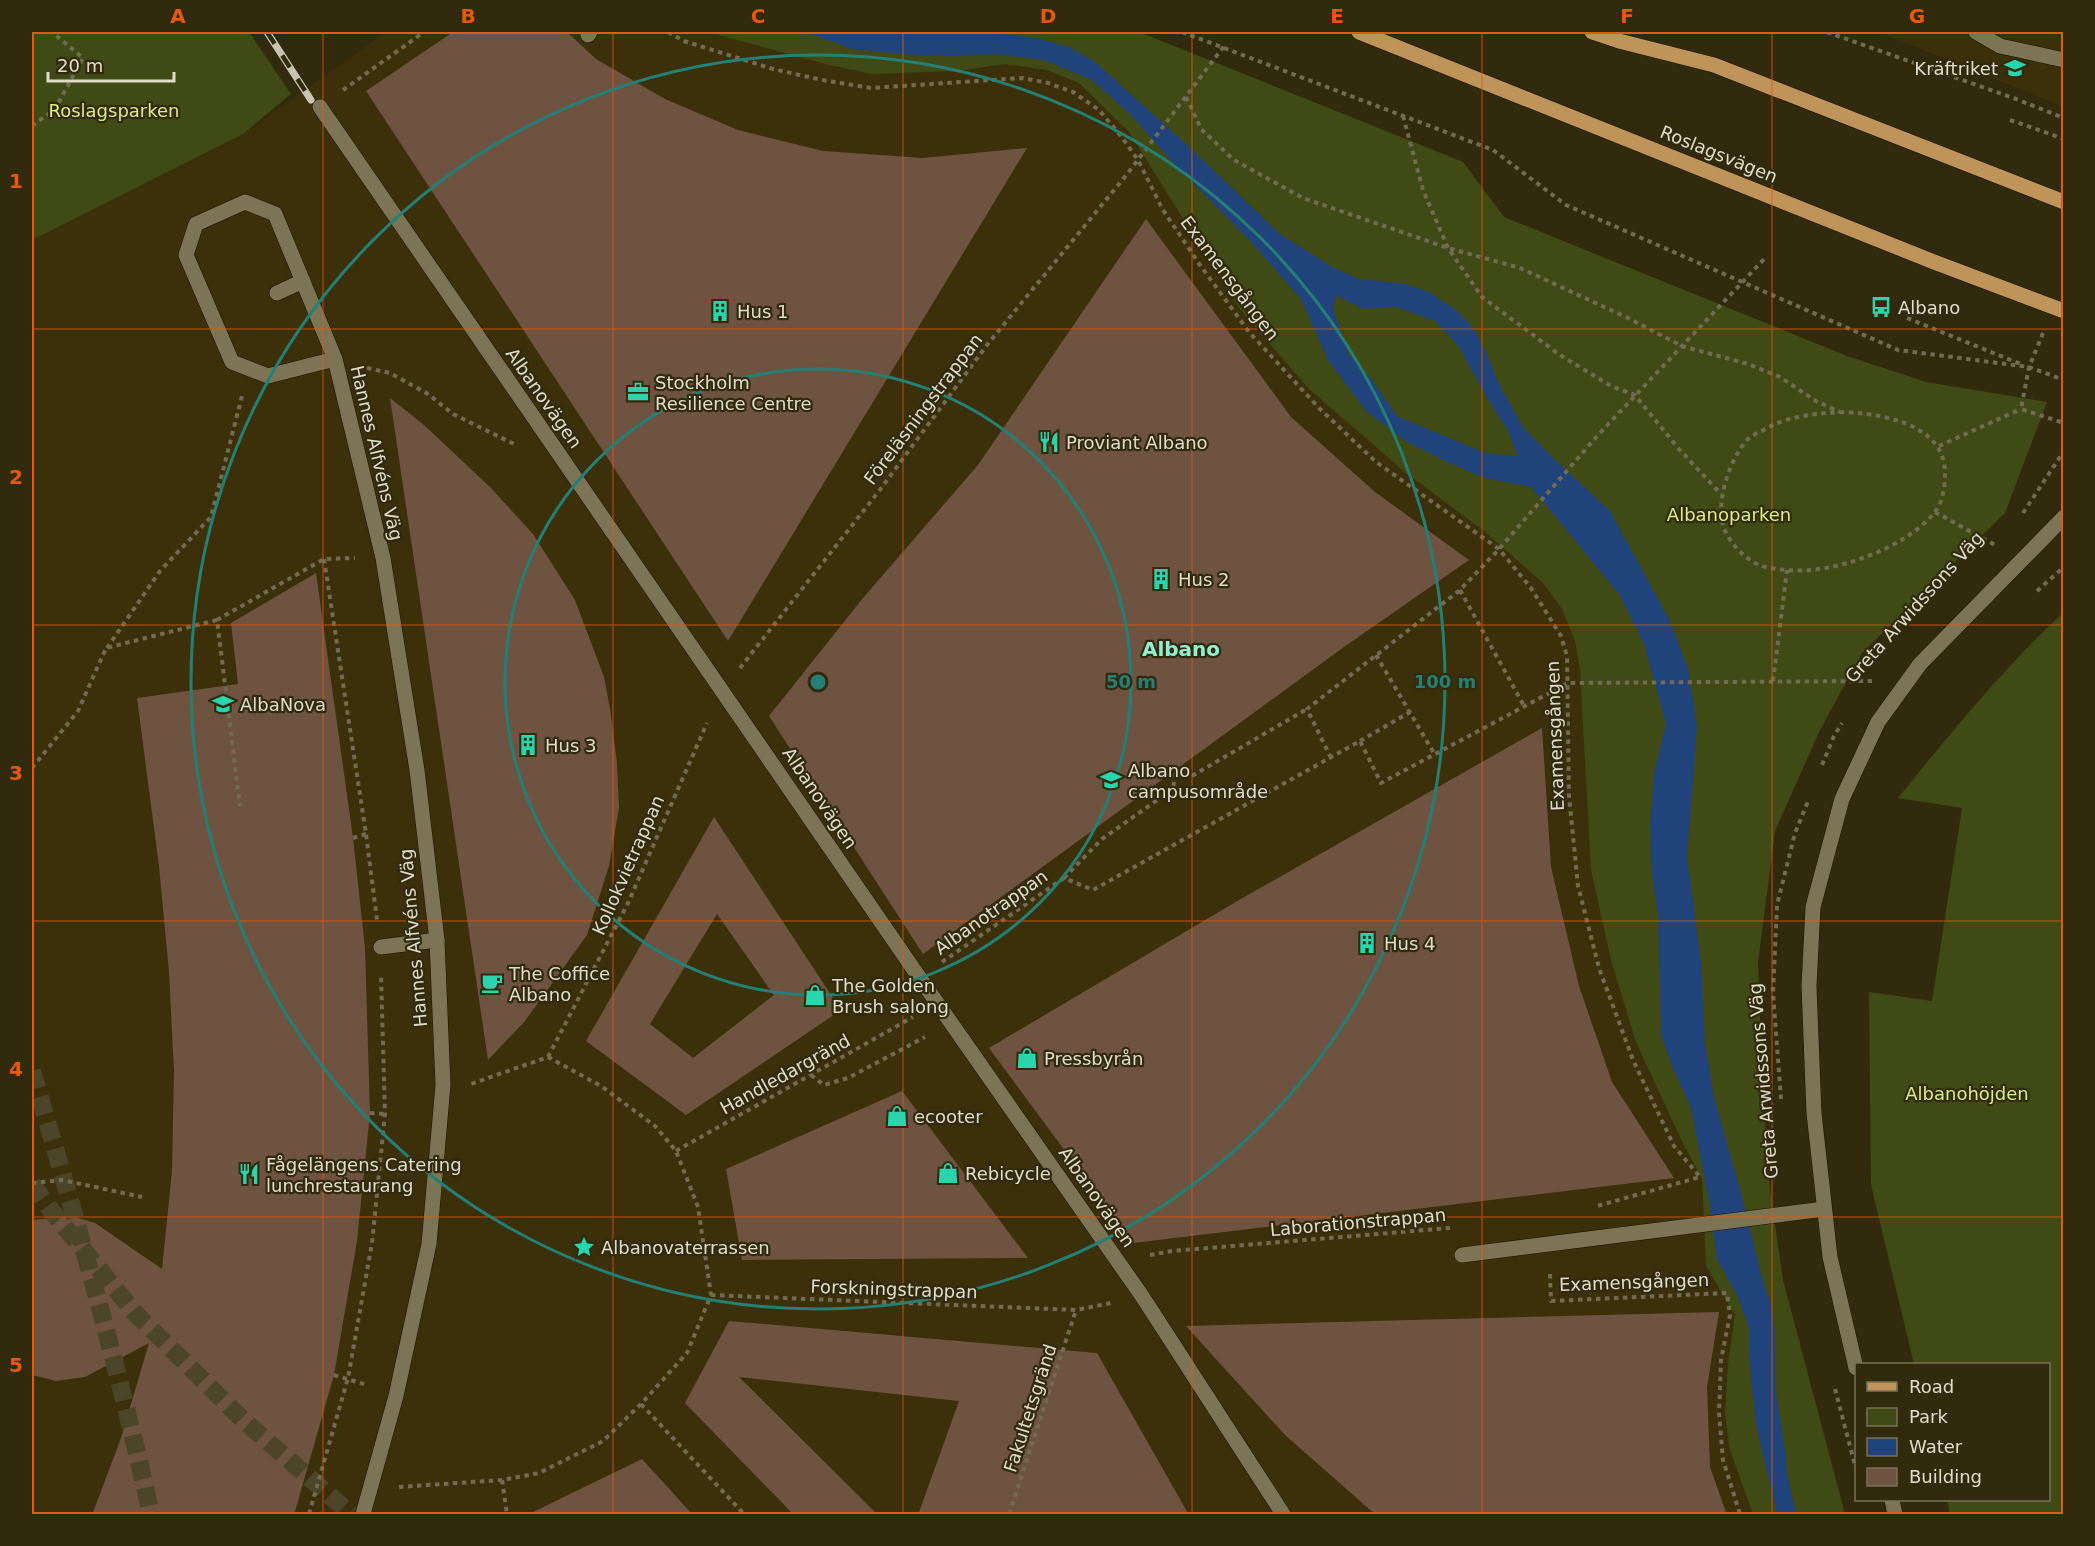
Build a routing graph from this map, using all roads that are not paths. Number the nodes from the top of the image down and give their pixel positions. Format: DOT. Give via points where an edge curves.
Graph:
graph roads {
  1 [pos="1359,32"];
  2 [pos="1592,32"];
  3 [pos="1976,32"];
  4 [pos="2064,60"];
  5 [pos="321,106"];
  6 [pos="2064,202"];
  7 [pos="303,282"];
  8 [pos="277,293"];
  9 [pos="2064,311"];
  10 [pos="336,363"];
  11 [pos="2064,517"];
  12 [pos="437,940"];
  13 [pos="381,947"];
  14 [pos="1824,1209"];
  15 [pos="1462,1255"];
  16 [pos="1856,1363"];
  17 [pos="363,1515"];
  18 [pos="1283,1515"];
  1 -- 9 [label="main road, Roslagsvägen"];
  2 -- 6 [label="main road" via="1714,65"];
  3 -- 4 [label="street" via="2000,46"];
  5 -- 18 [label="street, Albanovägen" via="1142,1296"];
  7 -- 8 [label="street"];
  7 -- 10 [label="street, Hannes Alfvéns Väg"];
  7 -- 10 [label="street, Hannes Alfvéns Väg" via="275,214 245,202 196,224 186,255 232,362 268,376"];
  10 -- 12 [label="street, Hannes Alfvéns Väg" via="382,558 417,770"];
  11 -- 14 [label="street" via="1920,664 1878,722 1842,799 1813,907 1809,986 1814,1113"];
  12 -- 13 [label="street"];
  12 -- 17 [label="street, Hannes Alfvéns Väg" via="442,1094 429,1244 396,1396"];
  14 -- 15 [label="street"];
  14 -- 16 [label="street" via="1830,1257"];
}
